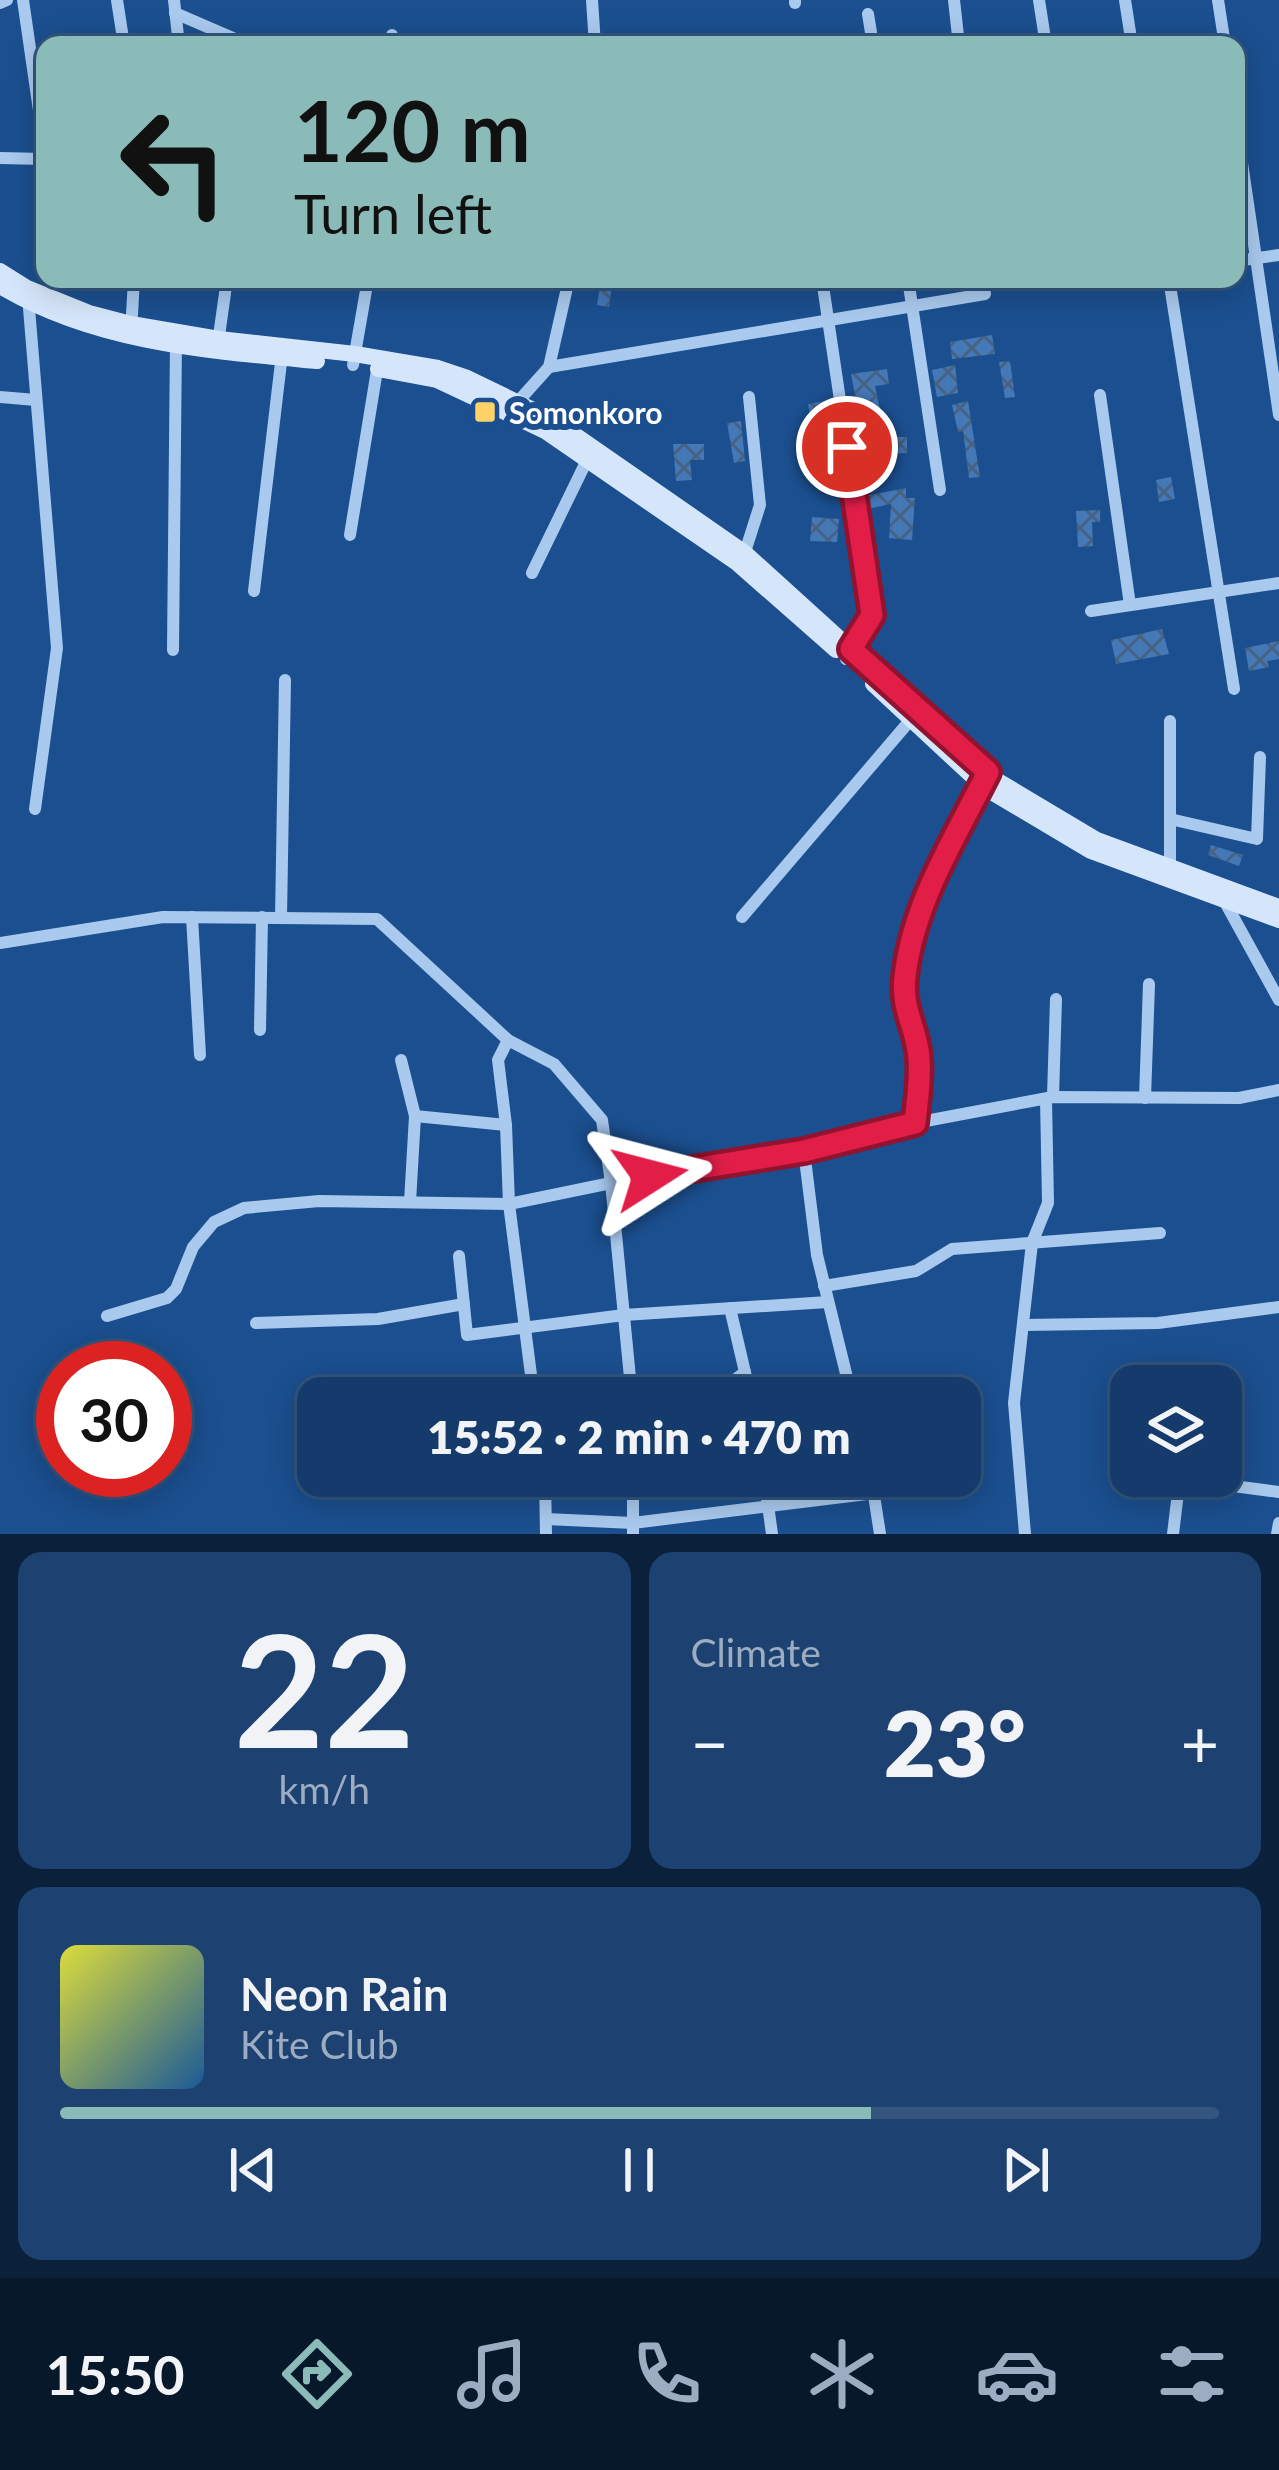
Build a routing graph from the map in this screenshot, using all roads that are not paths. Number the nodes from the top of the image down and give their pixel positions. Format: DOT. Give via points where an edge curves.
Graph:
graph roads {
  1 [pos="22,0"];
  2 [pos="117,0"];
  3 [pos="592,0"];
  4 [pos="954,0"];
  5 [pos="1039,0"];
  6 [pos="1125,0"];
  7 [pos="1218,0"];
  8 [pos="174,7"];
  9 [pos="868,14"];
  10 [pos="123,36"];
  11 [pos="231,36"];
  12 [pos="593,36"];
  13 [pos="872,36"];
  14 [pos="958,36"];
  15 [pos="1045,36"];
  16 [pos="1131,36"];
  17 [pos="1224,36"];
  18 [pos="36,95"];
  19 [pos="36,156"];
  20 [pos="0,158"];
  21 [pos="1245,184"];
  22 [pos="1279,255"];
  23 [pos="1256,259"];
  24 [pos="1245,260"];
  25 [pos="0,271"];
  26 [pos="0,286"];
  27 [pos="133,288"];
  28 [pos="226,288"];
  29 [pos="366,288"];
  30 [pos="567,288"];
  31 [pos="823,288"];
  32 [pos="909,288"];
  33 [pos="984,288"];
  34 [pos="1170,288"];
  35 [pos="28,296"];
  36 [pos="912,307"];
  37 [pos="828,321"];
  38 [pos="131,330"];
  39 [pos="176,338"];
  40 [pos="218,345"];
  41 [pos="282,352"];
  42 [pos="354,359"];
  43 [pos="378,364"];
  44 [pos="549,368"];
  45 [pos="1100,395"];
  46 [pos="0,397"];
  47 [pos="749,398"];
  48 [pos="36,400"];
  49 [pos="513,408"];
  50 [pos="1279,415"];
  51 [pos="591,453"];
  52 [pos="940,490"];
  53 [pos="350,535"];
  54 [pos="741,558"];
  55 [pos="532,574"];
  56 [pos="1279,583"];
  57 [pos="254,591"];
  58 [pos="1218,592"];
  59 [pos="1130,605"];
  60 [pos="1091,611"];
  61 [pos="173,650"];
  62 [pos="848,654"];
  63 [pos="286,680"];
  64 [pos="1234,689"];
  65 [pos="915,715"];
  66 [pos="1170,721"];
  67 [pos="1260,757"];
  68 [pos="985,779"];
  69 [pos="35,809"];
  70 [pos="1170,819"];
  71 [pos="1170,874"];
  72 [pos="1226,902"];
  73 [pos="1279,907"];
  74 [pos="192,917"];
  75 [pos="262,917"];
  76 [pos="742,917"];
  77 [pos="281,918"];
  78 [pos="1279,920"];
  79 [pos="0,943"];
  80 [pos="1150,985"];
  81 [pos="1056,999"];
  82 [pos="1279,1000"];
  83 [pos="260,1030"];
  84 [pos="508,1040"];
  85 [pos="200,1055"];
  86 [pos="400,1060"];
  87 [pos="1279,1090"];
  88 [pos="1049,1098"];
  89 [pos="1144,1098"];
  90 [pos="415,1116"];
  91 [pos="915,1123"];
  92 [pos="506,1125"];
  93 [pos="804,1151"];
  94 [pos="611,1183"];
  95 [pos="410,1202"];
  96 [pos="509,1204"];
  97 [pos="1160,1233"];
  98 [pos="1031,1243"];
  99 [pos="459,1256"];
  100 [pos="824,1286"];
  101 [pos="828,1302"];
  102 [pos="464,1304"];
  103 [pos="1279,1307"];
  104 [pos="730,1309"];
  105 [pos="106,1316"];
  106 [pos="624,1316"];
  107 [pos="256,1323"];
  108 [pos="1023,1325"];
  109 [pos="525,1328"];
  110 [pos="745,1372"];
  111 [pos="531,1377"];
  112 [pos="630,1377"];
  113 [pos="738,1377"];
  114 [pos="746,1377"];
  115 [pos="847,1377"];
  116 [pos="1242,1486"];
  117 [pos="1279,1492"];
  118 [pos="545,1497"];
  119 [pos="633,1497"];
  120 [pos="767,1497"];
  121 [pos="842,1497"];
  122 [pos="875,1497"];
  123 [pos="1177,1497"];
  124 [pos="768,1506"];
  125 [pos="1279,1522"];
  126 [pos="546,1527"];
  127 [pos="633,1528"];
  128 [pos="772,1534"];
  129 [pos="880,1534"];
  130 [pos="1025,1534"];
  131 [pos="1173,1534"];
  132 [pos="1277,1534"];
  1 -- 18 [label="street"];
  2 -- 10 [label="street"];
  3 -- 12 [label="street"];
  4 -- 14 [label="street"];
  5 -- 15 [label="street"];
  6 -- 16 [label="street"];
  7 -- 17 [label="street"];
  8 -- 11 [label="street"];
  9 -- 13 [label="street"];
  19 -- 20 [label="street"];
  21 -- 23 [label="street"];
  22 -- 23 [label="street"];
  23 -- 24 [label="street"];
  23 -- 50 [label="street"];
  25 -- 35 [label="main road"];
  26 -- 35 [label="main road"];
  27 -- 38 [label="street"];
  28 -- 40 [label="street"];
  29 -- 42 [label="street"];
  30 -- 44 [label="street"];
  31 -- 37 [label="street"];
  32 -- 36 [label="street"];
  33 -- 36 [label="street" via="985,294"];
  34 -- 58 [label="street"];
  35 -- 38 [label="main road" via="86,326"];
  35 -- 48 [label="street"];
  36 -- 37 [label="street"];
  36 -- 52 [label="street"];
  37 -- 44 [label="street"];
  37 -- 62 [label="street" via="872,615"];
  38 -- 39 [label="main road"];
  39 -- 40 [label="main road"];
  39 -- 61 [label="street"];
  40 -- 41 [label="main road"];
  41 -- 42 [label="main road"];
  41 -- 57 [label="street"];
  42 -- 43 [label="main road"];
  43 -- 49 [label="main road"];
  43 -- 53 [label="street"];
  44 -- 49 [label="street"];
  45 -- 59 [label="street"];
  46 -- 48 [label="street"];
  47 -- 54 [label="street" via="760,505"];
  48 -- 69 [label="street" via="57,648"];
  49 -- 51 [label="main road"];
  51 -- 54 [label="main road"];
  51 -- 55 [label="street"];
  54 -- 62 [label="main road"];
  56 -- 58 [label="street"];
  58 -- 59 [label="street"];
  58 -- 64 [label="street"];
  59 -- 60 [label="street"];
  62 -- 65 [label="main road"];
  63 -- 77 [label="street"];
  65 -- 68 [label="main road"];
  65 -- 76 [label="street"];
  66 -- 70 [label="street"];
  67 -- 70 [label="street" via="1257,839"];
  68 -- 71 [label="main road" via="1091,851"];
  68 -- 91 [label="street" via="922,904 905,979 920,1060"];
  70 -- 71 [label="street"];
  71 -- 72 [label="main road"];
  71 -- 73 [label="main road"];
  72 -- 78 [label="main road"];
  72 -- 82 [label="street"];
  74 -- 75 [label="street"];
  74 -- 79 [label="street"];
  74 -- 85 [label="street"];
  75 -- 77 [label="street"];
  75 -- 83 [label="street"];
  77 -- 84 [label="street" via="376,920"];
  80 -- 89 [label="street"];
  81 -- 88 [label="street"];
  84 -- 92 [label="street" via="498,1060"];
  84 -- 94 [label="street" via="554,1064 602,1120"];
  86 -- 90 [label="street"];
  87 -- 89 [label="street"];
  88 -- 89 [label="street"];
  88 -- 91 [label="street"];
  88 -- 98 [label="street" via="1048,1203"];
  90 -- 92 [label="street"];
  90 -- 95 [label="street"];
  91 -- 93 [label="street"];
  92 -- 96 [label="street"];
  93 -- 94 [label="street"];
  93 -- 100 [label="street"];
  94 -- 96 [label="street"];
  94 -- 106 [label="street"];
  95 -- 96 [label="street"];
  95 -- 105 [label="street" via="244,1208 214,1222 167,1298"];
  96 -- 109 [label="street"];
  97 -- 98 [label="street"];
  98 -- 100 [label="street" via="952,1249 916,1271"];
  98 -- 108 [label="street"];
  99 -- 102 [label="street"];
  100 -- 101 [label="street"];
  101 -- 104 [label="street"];
  101 -- 115 [label="street"];
  102 -- 107 [label="street" via="378,1319"];
  102 -- 109 [label="street" via="466,1335"];
  103 -- 108 [label="street" via="1158,1322"];
  104 -- 106 [label="street"];
  104 -- 110 [label="street"];
  106 -- 109 [label="street"];
  106 -- 112 [label="street"];
  108 -- 130 [label="street" via="1014,1403"];
  109 -- 111 [label="street"];
  110 -- 113 [label="street"];
  110 -- 114 [label="street"];
  116 -- 117 [label="street"];
  118 -- 126 [label="street"];
  119 -- 127 [label="street"];
  120 -- 124 [label="street"];
  121 -- 124 [label="street"];
  122 -- 129 [label="street"];
  123 -- 131 [label="street"];
  124 -- 127 [label="street"];
  124 -- 128 [label="street"];
  125 -- 132 [label="street"];
  126 -- 127 [label="street"];
}
